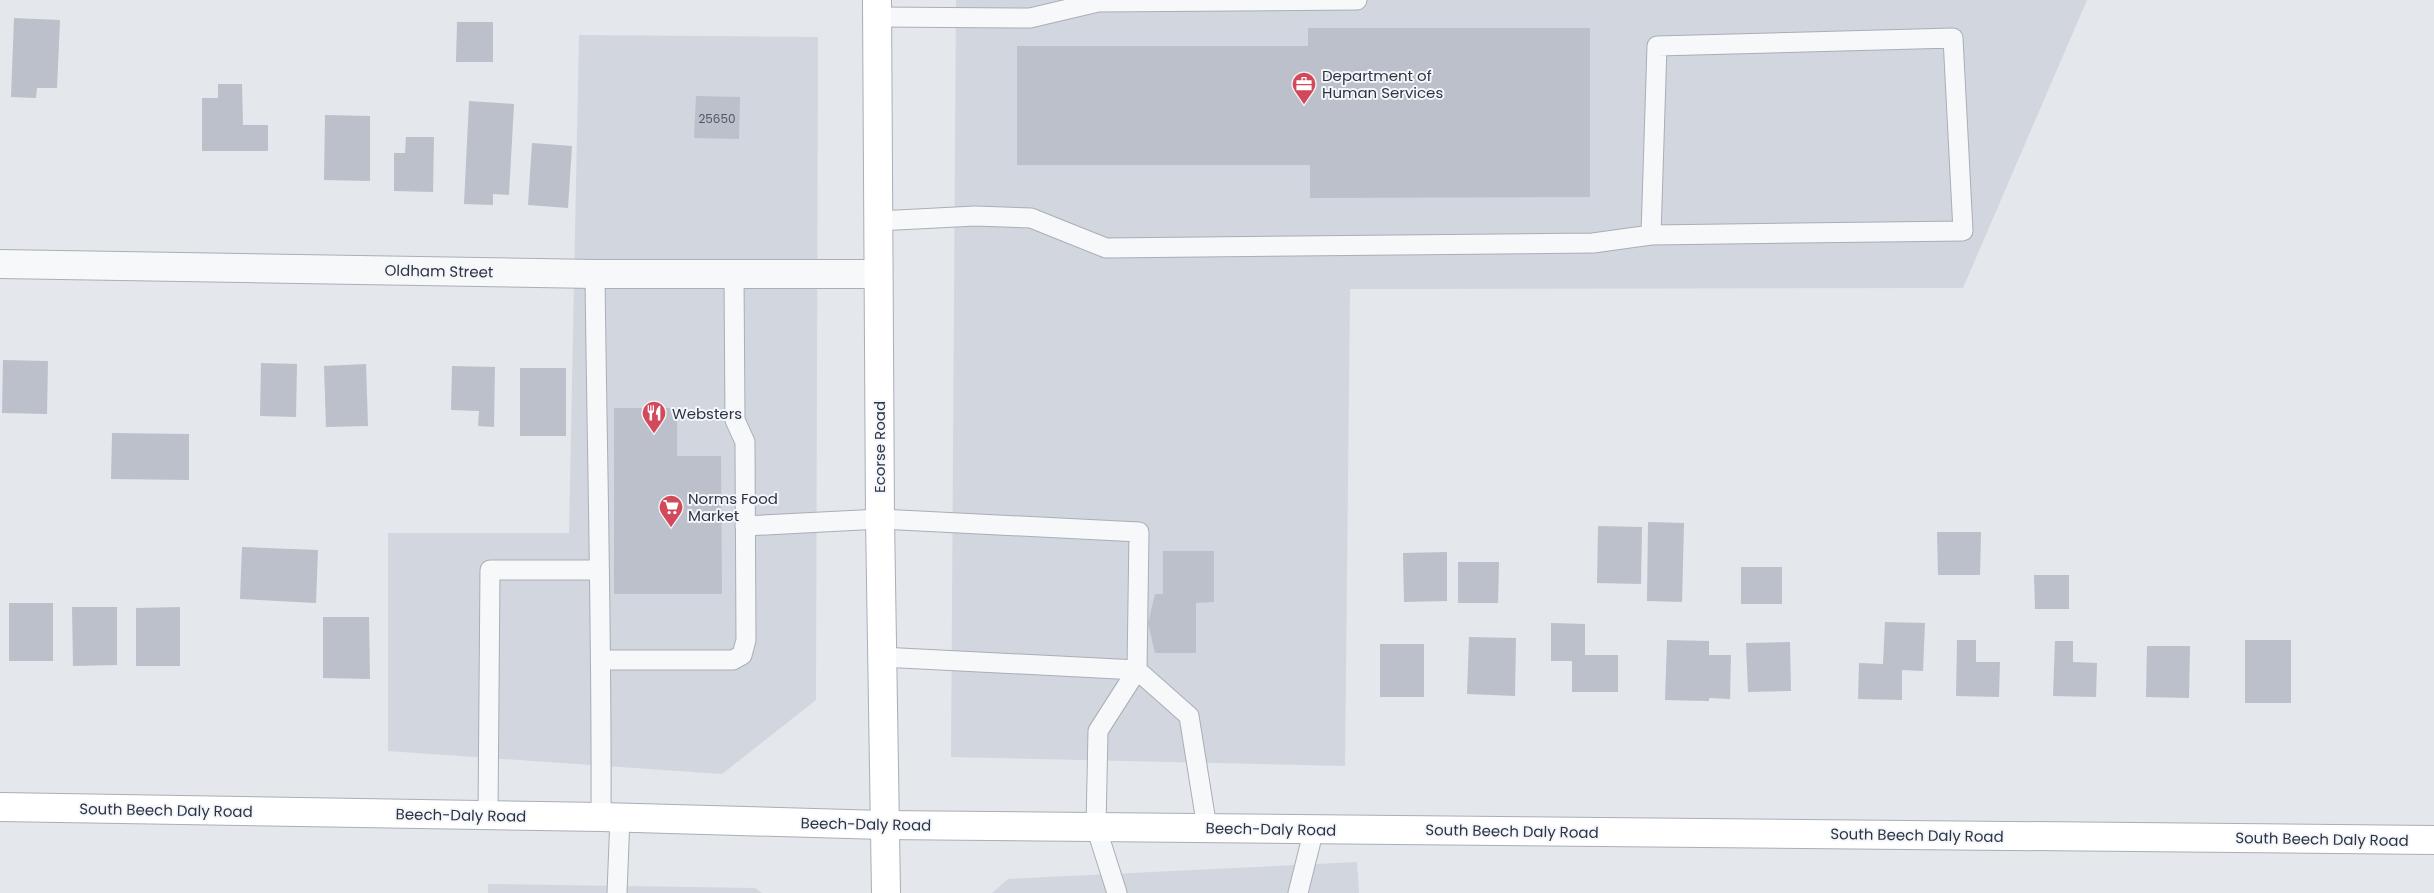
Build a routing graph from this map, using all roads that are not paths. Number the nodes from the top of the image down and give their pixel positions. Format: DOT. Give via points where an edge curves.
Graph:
graph roads {
  1 [pos="1357,0"];
  2 [pos="877,9"];
  3 [pos="878,221"];
  4 [pos="1651,235"];
  5 [pos="0,264"];
  6 [pos="596,274"];
  7 [pos="878,274"];
  8 [pos="734,275"];
  9 [pos="880,519"];
  10 [pos="746,526"];
  11 [pos="599,570"];
  12 [pos="881,657"];
  13 [pos="602,660"];
  14 [pos="1137,670"];
  15 [pos="0,807"];
  16 [pos="332,814"];
  17 [pos="488,815"];
  18 [pos="611,817"];
  19 [pos="883,825"];
  20 [pos="1096,827"];
  21 [pos="1207,828"];
  22 [pos="1314,829"];
  23 [pos="1400,830"];
  24 [pos="2434,840"];
  25 [pos="617,893"];
  26 [pos="886,893"];
  27 [pos="1117,893"];
  28 [pos="1298,893"];
  1 -- 2 [label="lane" via="1098,2 1030,18"];
  2 -- 3 [label="street, Ecorse Road"];
  3 -- 4 [label="lane" via="975,216 1032,218 1106,248 1593,243"];
  3 -- 7 [label="street, Ecorse Road"];
  4 -- 4 [label="lane" via="1657,46 1953,38 1962,231"];
  5 -- 6 [label="street, Oldham Street"];
  6 -- 8 [label="street, Oldham Street"];
  6 -- 11 [label="lane"];
  7 -- 8 [label="street, Oldham Street"];
  7 -- 9 [label="street, Ecorse Road"];
  8 -- 10 [label="lane" via="735,420 745,442"];
  9 -- 10 [label="lane"];
  9 -- 12 [label="street, Ecorse Road"];
  9 -- 14 [label="lane" via="1139,532"];
  10 -- 13 [label="lane" via="746,640 742,655 733,660"];
  11 -- 13 [label="lane"];
  11 -- 17 [label="lane" via="490,570"];
  12 -- 14 [label="lane"];
  12 -- 19 [label="street, Ecorse Road"];
  13 -- 18 [label="lane"];
  14 -- 20 [label="lane" via="1098,731"];
  14 -- 21 [label="lane" via="1189,716"];
  15 -- 16 [label="street, South Beech Daly Road"];
  16 -- 17 [label="street, Beech-Daly Road"];
  17 -- 18 [label="street, Beech-Daly Road"];
  18 -- 19 [label="street, Beech-Daly Road"];
  18 -- 25 [label="lane"];
  19 -- 20 [label="street, Beech-Daly Road"];
  19 -- 26 [label="street, Ecorse Road"];
  20 -- 21 [label="street, Beech-Daly Road"];
  20 -- 27 [label="lane"];
  21 -- 22 [label="street, Beech-Daly Road"];
  22 -- 23 [label="street, Beech-Daly Road"];
  22 -- 28 [label="lane"];
  23 -- 24 [label="street, South Beech Daly Road"];
}
